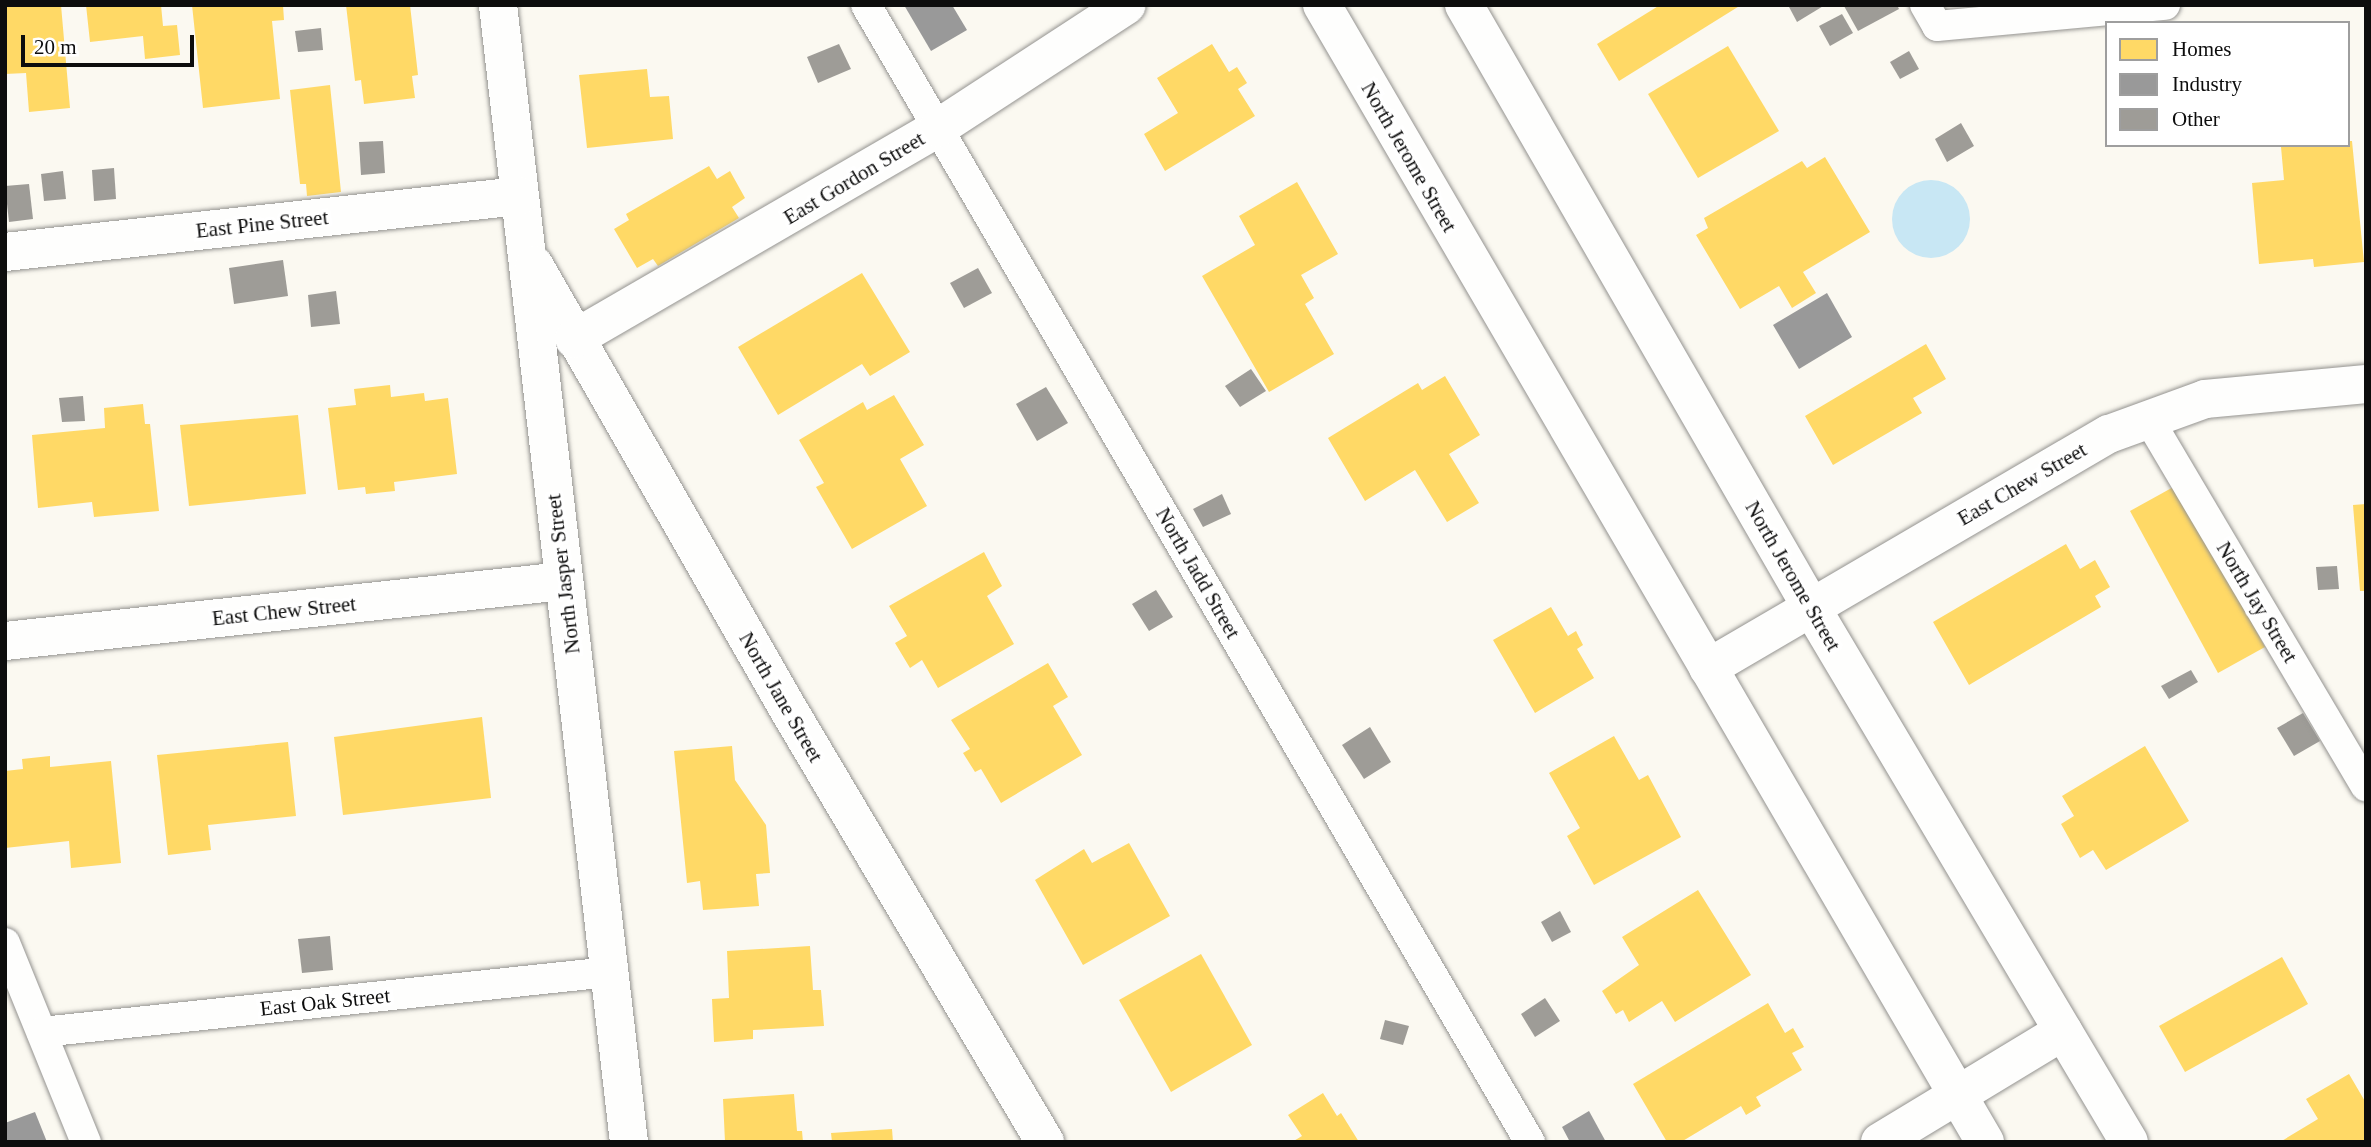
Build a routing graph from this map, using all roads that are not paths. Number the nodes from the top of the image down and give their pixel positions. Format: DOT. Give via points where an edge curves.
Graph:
graph roads {
  1 [pos="498,5"];
  2 [pos="866,5"];
  3 [pos="1127,5"];
  4 [pos="1322,5"];
  5 [pos="1464,5"];
  6 [pos="2165,5"];
  7 [pos="1931,16"];
  8 [pos="938,128"];
  9 [pos="519,196"];
  10 [pos="525,248"];
  11 [pos="5,252"];
  12 [pos="574,339"];
  13 [pos="2366,384"];
  14 [pos="2148,418"];
  15 [pos="564,581"];
  16 [pos="1811,607"];
  17 [pos="5,642"];
  18 [pos="1708,668"];
  19 [pos="2363,778"];
  20 [pos="5,943"];
  21 [pos="609,972"];
  22 [pos="2063,1031"];
  23 [pos="42,1032"];
  24 [pos="1958,1096"];
  25 [pos="86,1142"];
  26 [pos="629,1142"];
  27 [pos="1045,1142"];
  28 [pos="1530,1142"];
  29 [pos="1880,1142"];
  30 [pos="1984,1142"];
  31 [pos="2129,1142"];
  1 -- 9 [label="street, North Jasper Street"];
  2 -- 8 [label="lane, North Jadd Street"];
  3 -- 8 [label="street, East Gordon Street"];
  4 -- 18 [label="street, North Jerome Street"];
  5 -- 16 [label="street, North Jerome Street"];
  6 -- 7 [label="lane"];
  8 -- 12 [label="street, East Gordon Street"];
  8 -- 28 [label="lane, North Jadd Street"];
  9 -- 10 [label="street, North Jasper Street"];
  9 -- 11 [label="street, East Pine Street"];
  10 -- 12 [label="street, North Jane Street"];
  10 -- 15 [label="street, North Jasper Street"];
  12 -- 27 [label="street, North Jane Street"];
  13 -- 14 [label="street, East Chew Street" via="2205,399"];
  14 -- 16 [label="street, East Chew Street" via="2109,434"];
  14 -- 19 [label="lane, North Jay Street"];
  15 -- 17 [label="street, East Chew Street"];
  15 -- 21 [label="street, North Jasper Street"];
  16 -- 18 [label="street, East Chew Street"];
  16 -- 22 [label="street, North Jerome Street"];
  18 -- 24 [label="street, North Jerome Street"];
  20 -- 23 [label="lane"];
  21 -- 23 [label="lane, East Oak Street"];
  21 -- 26 [label="street, North Jasper Street"];
  22 -- 24 [label="street"];
  22 -- 31 [label="street, North Jerome Street"];
  23 -- 25 [label="lane"];
  24 -- 29 [label="street"];
  24 -- 30 [label="street, North Jerome Street"];
}
